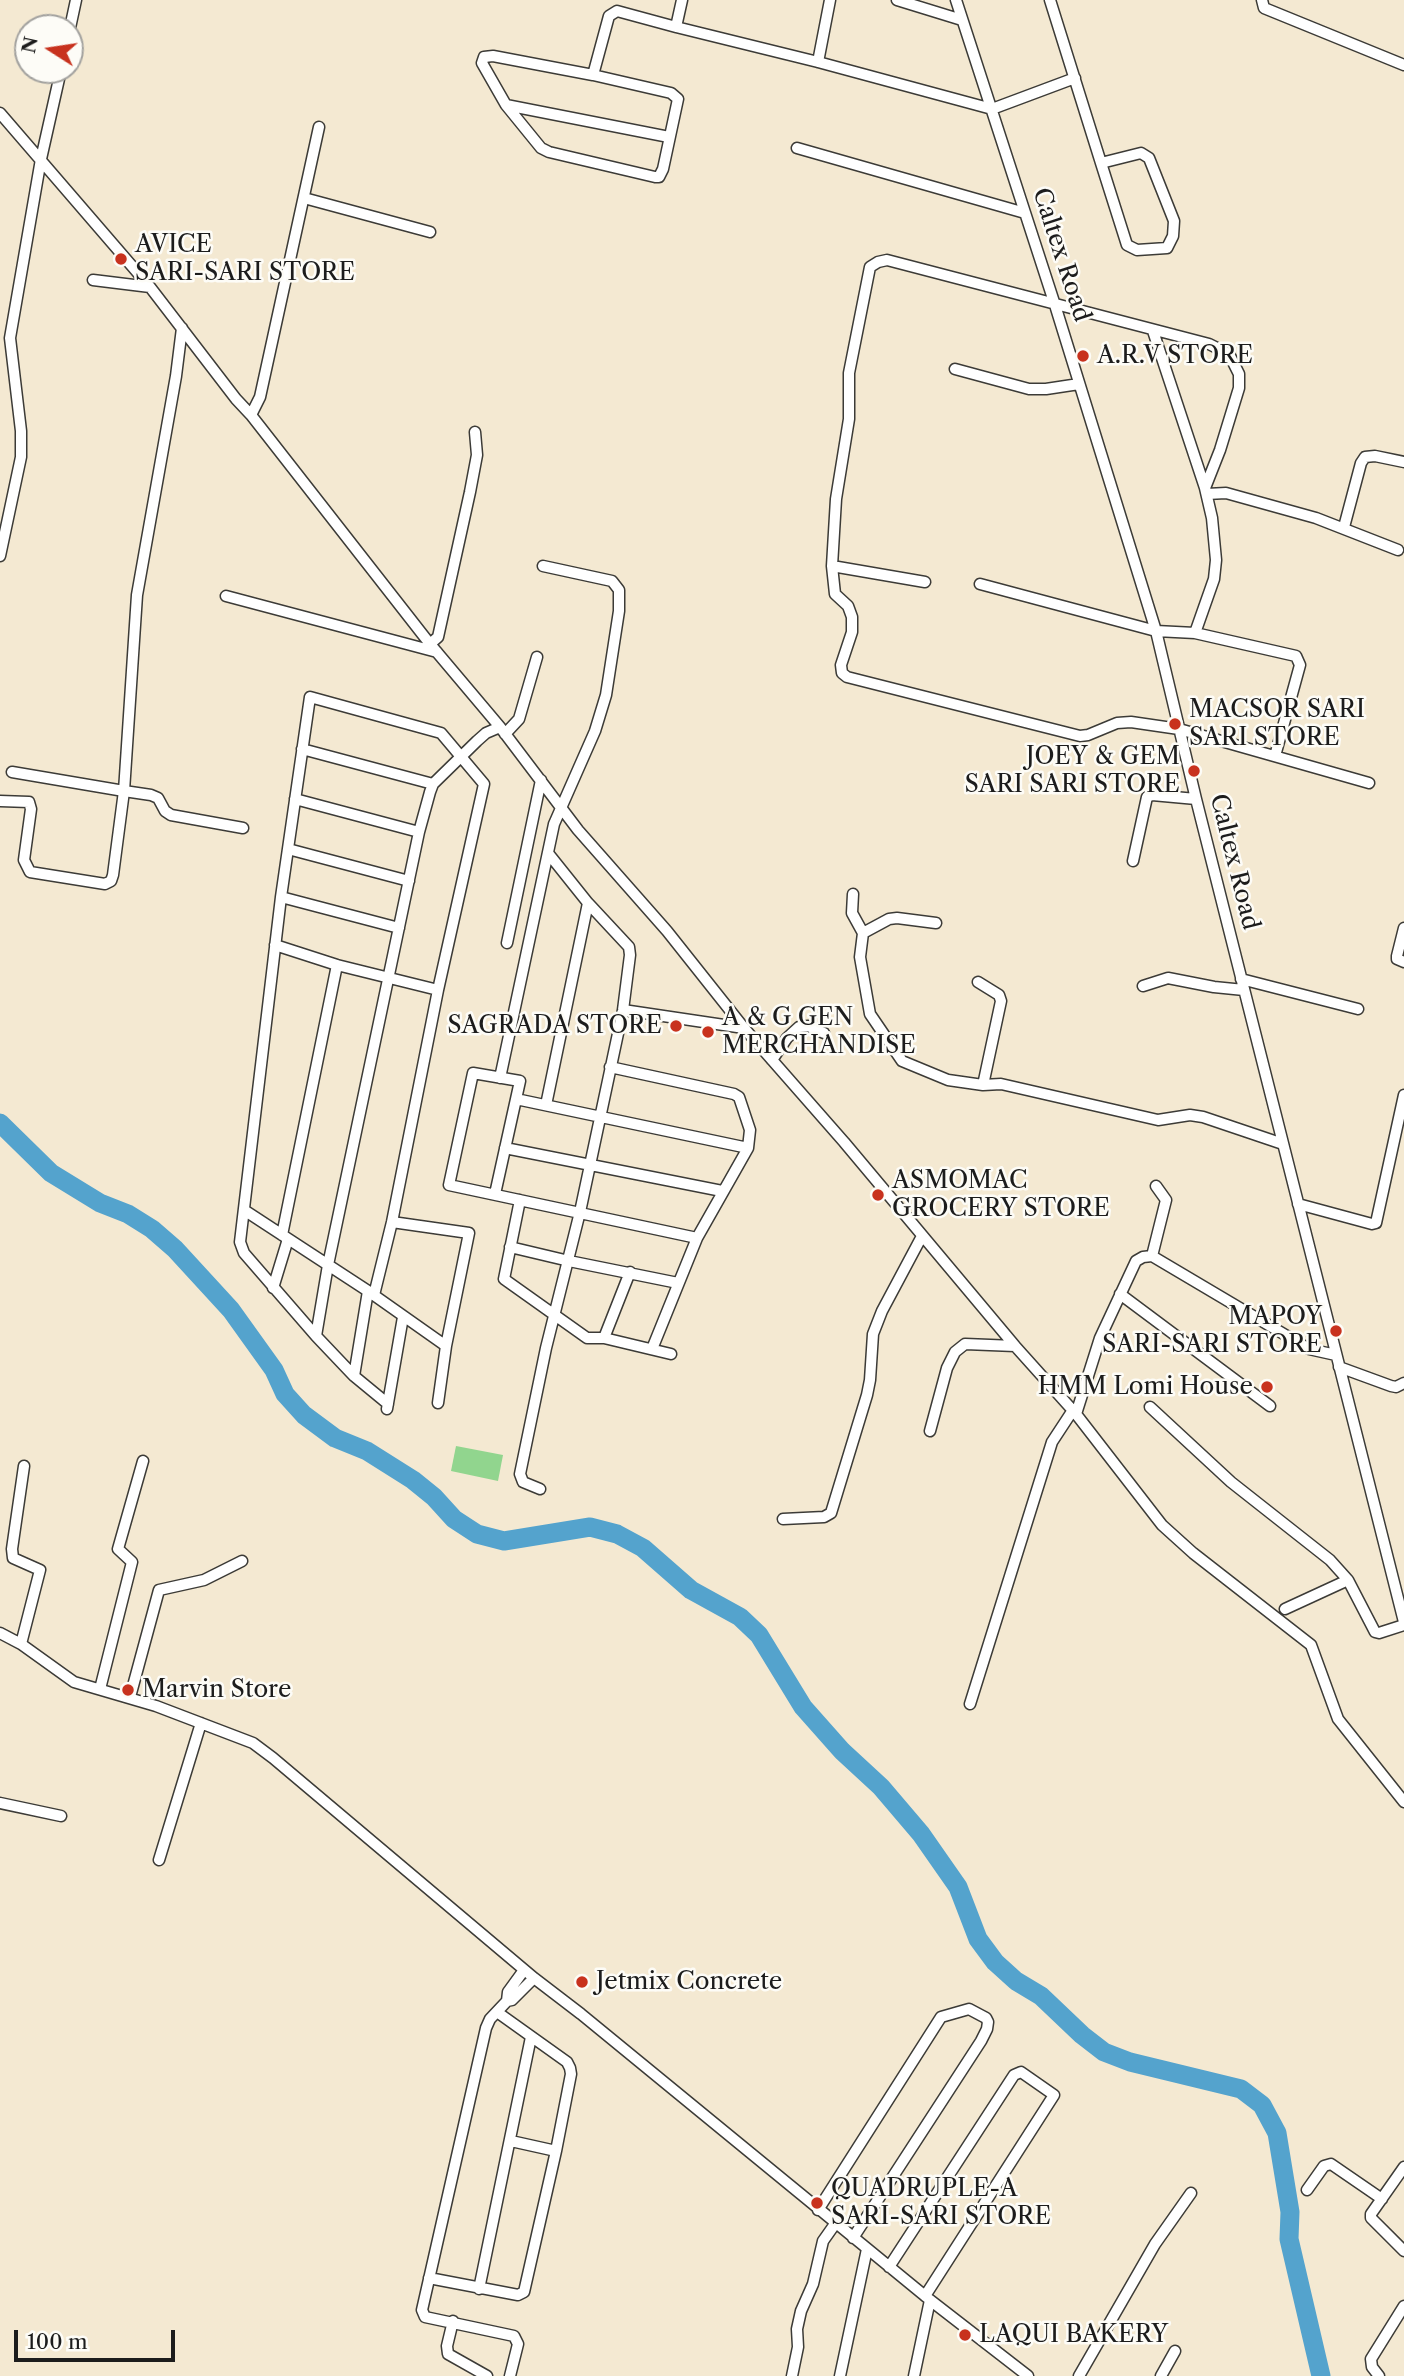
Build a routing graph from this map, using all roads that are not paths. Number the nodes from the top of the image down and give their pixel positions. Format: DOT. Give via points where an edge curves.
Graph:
graph roads {
  1 [pos="682,0"];
  2 [pos="830,0"];
  3 [pos="897,0"];
  4 [pos="956,0"];
  5 [pos="1050,0"];
  6 [pos="1262,0"];
  7 [pos="962,20"];
  8 [pos="676,27"];
  9 [pos="818,62"];
  10 [pos="1404,65"];
  11 [pos="593,75"];
  12 [pos="1075,78"];
  13 [pos="58,84"];
  14 [pos="506,105"];
  15 [pos="992,109"];
  16 [pos="0,113"];
  17 [pos="320,127"];
  18 [pos="669,137"];
  19 [pos="797,148"];
  20 [pos="41,159"];
  21 [pos="1101,163"];
  22 [pos="304,198"];
  23 [pos="1025,213"];
  24 [pos="430,232"];
  25 [pos="93,280"];
  26 [pos="150,287"];
  27 [pos="1055,305"];
  28 [pos="182,328"];
  29 [pos="1153,331"];
  30 [pos="955,369"];
  31 [pos="1079,384"];
  32 [pos="251,415"];
  33 [pos="475,432"];
  34 [pos="1404,463"];
  35 [pos="1206,491"];
  36 [pos="1344,527"];
  37 [pos="1398,550"];
  38 [pos="0,556"];
  39 [pos="543,566"];
  40 [pos="832,566"];
  41 [pos="925,582"];
  42 [pos="979,584"];
  43 [pos="226,596"];
  44 [pos="1156,631"];
  45 [pos="1195,633"];
  46 [pos="433,648"];
  47 [pos="537,657"];
  48 [pos="1179,729"];
  49 [pos="502,731"];
  50 [pos="302,749"];
  51 [pos="1275,756"];
  52 [pos="460,757"];
  53 [pos="12,772"];
  54 [pos="541,780"];
  55 [pos="1369,783"];
  56 [pos="433,784"];
  57 [pos="124,790"];
  58 [pos="295,799"];
  59 [pos="1196,799"];
  60 [pos="0,801"];
  61 [pos="560,806"];
  62 [pos="243,828"];
  63 [pos="419,832"];
  64 [pos="288,849"];
  65 [pos="548,853"];
  66 [pos="1133,861"];
  67 [pos="409,881"];
  68 [pos="853,894"];
  69 [pos="281,897"];
  70 [pos="588,903"];
  71 [pos="936,923"];
  72 [pos="399,928"];
  73 [pos="1404,928"];
  74 [pos="863,933"];
  75 [pos="507,943"];
  76 [pos="275,945"];
  77 [pos="1404,962"];
  78 [pos="337,965"];
  79 [pos="390,978"];
  80 [pos="978,982"];
  81 [pos="1243,985"];
  82 [pos="1143,986"];
  83 [pos="438,990"];
  84 [pos="1358,1009"];
  85 [pos="622,1010"];
  86 [pos="744,1028"];
  87 [pos="824,1033"];
  88 [pos="772,1060"];
  89 [pos="610,1067"];
  90 [pos="500,1078"];
  91 [pos="983,1085"];
  92 [pos="1404,1095"];
  93 [pos="516,1099"];
  94 [pos="546,1105"];
  95 [pos="599,1115"];
  96 [pos="1283,1143"];
  97 [pos="505,1148"];
  98 [pos="748,1148"];
  99 [pos="589,1163"];
  100 [pos="1156,1186"];
  101 [pos="722,1191"];
  102 [pos="495,1194"];
  103 [pos="520,1200"];
  104 [pos="1298,1204"];
  105 [pos="244,1210"];
  106 [pos="580,1212"];
  107 [pos="392,1222"];
  108 [pos="922,1236"];
  109 [pos="285,1237"];
  110 [pos="697,1238"];
  111 [pos="510,1247"];
  112 [pos="1152,1256"];
  113 [pos="569,1261"];
  114 [pos="328,1265"];
  115 [pos="630,1272"];
  116 [pos="678,1283"];
  117 [pos="273,1289"];
  118 [pos="371,1293"];
  119 [pos="1120,1294"];
  120 [pos="554,1314"];
  121 [pos="403,1317"];
  122 [pos="316,1336"];
  123 [pos="604,1338"];
  124 [pos="446,1346"];
  125 [pos="1015,1346"];
  126 [pos="652,1349"];
  127 [pos="671,1354"];
  128 [pos="1336,1355"];
  129 [pos="1339,1367"];
  130 [pos="354,1376"];
  131 [pos="1404,1383"];
  132 [pos="438,1403"];
  133 [pos="1150,1406"];
  134 [pos="1270,1406"];
  135 [pos="1074,1412"];
  136 [pos="930,1431"];
  137 [pos="142,1461"];
  138 [pos="24,1466"];
  139 [pos="540,1489"];
  140 [pos="783,1519"];
  141 [pos="242,1561"];
  142 [pos="1348,1580"];
  143 [pos="1285,1609"];
  144 [pos="1404,1624"];
  145 [pos="0,1633"];
  146 [pos="21,1644"];
  147 [pos="100,1689"];
  148 [pos="130,1697"];
  149 [pos="971,1704"];
  150 [pos="201,1723"];
  151 [pos="1404,1802"];
  152 [pos="0,1803"];
  153 [pos="61,1816"];
  154 [pos="159,1860"];
  155 [pos="524,1970"];
  156 [pos="534,1978"];
  157 [pos="507,2001"];
  158 [pos="497,2012"];
  159 [pos="531,2037"];
  160 [pos="511,2141"];
  161 [pos="556,2151"];
  162 [pos="1404,2167"];
  163 [pos="1307,2190"];
  164 [pos="1191,2193"];
  165 [pos="1382,2200"];
  166 [pos="818,2210"];
  167 [pos="835,2224"];
  168 [pos="853,2238"];
  169 [pos="867,2249"];
  170 [pos="1404,2251"];
  171 [pos="889,2267"];
  172 [pos="429,2278"];
  173 [pos="479,2289"];
  174 [pos="927,2298"];
  175 [pos="1404,2306"];
  176 [pos="453,2321"];
  177 [pos="1175,2351"];
  178 [pos="1010,2364"];
  179 [pos="487,2376"];
  180 [pos="510,2376"];
  181 [pos="792,2376"];
  182 [pos="840,2376"];
  183 [pos="914,2376"];
  184 [pos="1006,2376"];
  185 [pos="1028,2376"];
  186 [pos="1079,2376"];
  187 [pos="1161,2376"];
  188 [pos="1379,2376"];
  1 -- 8 [label="street"];
  2 -- 9 [label="street"];
  3 -- 7 [label="street"];
  4 -- 7 [label="street, Caltex Road"];
  5 -- 12 [label="street"];
  6 -- 10 [label="street" via="1264,8"];
  7 -- 15 [label="street, Caltex Road"];
  8 -- 9 [label="street"];
  8 -- 11 [label="street" via="617,11 609,16"];
  9 -- 15 [label="street"];
  11 -- 14 [label="street" via="484,57 482,63"];
  11 -- 18 [label="street" via="678,99"];
  12 -- 15 [label="street"];
  12 -- 21 [label="street"];
  13 -- 20 [label="street"];
  14 -- 18 [label="street"];
  14 -- 18 [label="street" via="549,152 655,177 663,169"];
  15 -- 23 [label="street, Caltex Road"];
  16 -- 20 [label="street"];
  17 -- 22 [label="street"];
  19 -- 23 [label="street"];
  20 -- 26 [label="street"];
  20 -- 38 [label="street" via="9,338 21,457"];
  21 -- 21 [label="street" via="1127,245 1137,250 1167,248 1174,221 1149,158 1141,153"];
  22 -- 24 [label="street"];
  22 -- 32 [label="street" via="260,397"];
  23 -- 27 [label="street, Caltex Road"];
  25 -- 26 [label="street"];
  26 -- 28 [label="street"];
  27 -- 29 [label="street"];
  27 -- 31 [label="street, Caltex Road"];
  27 -- 40 [label="street" via="887,260 870,267 849,373 849,419 836,499"];
  28 -- 32 [label="street"];
  28 -- 57 [label="street" via="137,595"];
  29 -- 35 [label="street"];
  29 -- 35 [label="street" via="1220,348 1229,354 1239,373"];
  30 -- 31 [label="street" via="1030,389"];
  31 -- 44 [label="street, Caltex Road"];
  32 -- 46 [label="street"];
  33 -- 46 [label="street" via="477,455 470,492"];
  34 -- 36 [label="street" via="1365,457"];
  35 -- 36 [label="street"];
  35 -- 45 [label="street" via="1216,560"];
  36 -- 37 [label="street"];
  39 -- 61 [label="street" via="612,581 619,590 606,695 595,731"];
  40 -- 41 [label="street"];
  40 -- 48 [label="street" via="835,594 852,617 841,665 847,677 1080,736 1131,722"];
  42 -- 44 [label="street"];
  43 -- 46 [label="street"];
  44 -- 45 [label="street"];
  44 -- 48 [label="street, Caltex Road"];
  45 -- 51 [label="street" via="1299,660"];
  46 -- 49 [label="street"];
  47 -- 49 [label="street" via="519,719"];
  48 -- 51 [label="street"];
  48 -- 59 [label="street, Caltex Road"];
  49 -- 52 [label="street" via="486,733"];
  49 -- 54 [label="street"];
  50 -- 52 [label="street" via="310,697 440,733"];
  50 -- 56 [label="street"];
  50 -- 58 [label="street"];
  51 -- 55 [label="street"];
  52 -- 56 [label="street"];
  52 -- 83 [label="street" via="484,784"];
  53 -- 57 [label="street"];
  54 -- 61 [label="street"];
  54 -- 75 [label="street"];
  56 -- 63 [label="street"];
  57 -- 60 [label="street" via="113,875 105,884 30,872 24,860 29,802"];
  57 -- 62 [label="street" via="158,798 171,815"];
  58 -- 63 [label="street"];
  58 -- 64 [label="street"];
  59 -- 66 [label="street" via="1147,797"];
  59 -- 81 [label="street, Caltex Road"];
  61 -- 65 [label="street"];
  61 -- 86 [label="street"];
  63 -- 67 [label="street"];
  64 -- 67 [label="street"];
  64 -- 69 [label="street"];
  65 -- 70 [label="street"];
  65 -- 90 [label="street"];
  67 -- 72 [label="street"];
  68 -- 74 [label="street" via="852,913"];
  69 -- 72 [label="street"];
  69 -- 76 [label="street"];
  70 -- 85 [label="street" via="629,947"];
  70 -- 94 [label="street"];
  71 -- 74 [label="street" via="889,919"];
  72 -- 79 [label="street"];
  73 -- 77 [label="street" via="1396,956"];
  74 -- 91 [label="street" via="860,957 870,1014 902,1061 948,1080"];
  76 -- 78 [label="street"];
  76 -- 105 [label="street"];
  78 -- 79 [label="street"];
  78 -- 109 [label="street"];
  79 -- 83 [label="street"];
  79 -- 114 [label="street"];
  80 -- 91 [label="street" via="1001,1001"];
  81 -- 82 [label="street" via="1214,987 1168,978"];
  81 -- 84 [label="street"];
  81 -- 96 [label="street, Caltex Road"];
  83 -- 107 [label="street"];
  85 -- 86 [label="street"];
  85 -- 89 [label="street"];
  86 -- 88 [label="street"];
  87 -- 88 [label="street" via="799,1027"];
  88 -- 108 [label="street"];
  89 -- 95 [label="street"];
  89 -- 98 [label="street" via="734,1094 750,1130"];
  90 -- 93 [label="street" via="520,1081"];
  90 -- 102 [label="street" via="473,1073 449,1185"];
  91 -- 96 [label="street" via="1001,1084 1158,1120 1203,1117"];
  92 -- 104 [label="street" via="1376,1223"];
  93 -- 94 [label="street"];
  93 -- 97 [label="street"];
  94 -- 95 [label="street"];
  95 -- 98 [label="street"];
  95 -- 99 [label="street"];
  96 -- 104 [label="street, Caltex Road"];
  97 -- 99 [label="street"];
  97 -- 102 [label="street"];
  98 -- 101 [label="street"];
  99 -- 101 [label="street"];
  99 -- 106 [label="street"];
  100 -- 112 [label="street" via="1166,1200"];
  101 -- 110 [label="street"];
  102 -- 103 [label="street"];
  103 -- 106 [label="street"];
  103 -- 111 [label="street"];
  104 -- 128 [label="street, Caltex Road"];
  105 -- 109 [label="street"];
  105 -- 117 [label="street" via="240,1242 244,1253"];
  106 -- 110 [label="street"];
  106 -- 113 [label="street"];
  107 -- 118 [label="street"];
  107 -- 124 [label="street" via="469,1233"];
  108 -- 125 [label="street"];
  108 -- 140 [label="street" via="873,1334 870,1380 831,1513"];
  109 -- 114 [label="street"];
  109 -- 117 [label="street"];
  110 -- 116 [label="street"];
  111 -- 113 [label="street"];
  111 -- 120 [label="street" via="504,1279"];
  112 -- 119 [label="street" via="1136,1261"];
  112 -- 128 [label="street" via="1309,1349"];
  113 -- 115 [label="street"];
  113 -- 120 [label="street"];
  114 -- 118 [label="street"];
  114 -- 122 [label="street"];
  115 -- 116 [label="street"];
  115 -- 123 [label="street"];
  116 -- 126 [label="street"];
  117 -- 122 [label="street"];
  118 -- 121 [label="street"];
  118 -- 130 [label="street"];
  119 -- 134 [label="street"];
  119 -- 135 [label="street"];
  120 -- 123 [label="street" via="587,1338"];
  120 -- 139 [label="street" via="520,1474 523,1482"];
  121 -- 124 [label="street"];
  121 -- 130 [label="street" via="387,1407"];
  122 -- 130 [label="street"];
  123 -- 126 [label="street"];
  124 -- 132 [label="street"];
  125 -- 135 [label="street"];
  125 -- 136 [label="street" via="965,1344 955,1352"];
  126 -- 127 [label="street"];
  128 -- 129 [label="street, Caltex Road"];
  129 -- 131 [label="street" via="1391,1386"];
  129 -- 144 [label="street, Caltex Road"];
  133 -- 142 [label="street" via="1231,1482 1330,1560"];
  135 -- 149 [label="street" via="1052,1441"];
  135 -- 151 [label="street" via="1162,1525 1311,1645 1338,1719"];
  137 -- 147 [label="street" via="118,1549 132,1562"];
  138 -- 146 [label="street" via="13,1558 40,1570"];
  141 -- 148 [label="street" via="204,1580 159,1590"];
  142 -- 143 [label="street"];
  142 -- 144 [label="street" via="1375,1632"];
  145 -- 146 [label="street"];
  146 -- 147 [label="street" via="74,1682"];
  147 -- 148 [label="street"];
  148 -- 150 [label="street"];
  150 -- 154 [label="street"];
  150 -- 155 [label="street" via="253,1743 273,1758"];
  152 -- 153 [label="street"];
  155 -- 156 [label="street"];
  155 -- 157 [label="street"];
  156 -- 157 [label="street"];
  156 -- 166 [label="street"];
  157 -- 158 [label="street"];
  158 -- 159 [label="street"];
  158 -- 172 [label="street" via="486,2028"];
  159 -- 160 [label="street"];
  159 -- 161 [label="street" via="570,2068"];
  160 -- 161 [label="street"];
  160 -- 173 [label="street"];
  161 -- 173 [label="street" via="524,2292"];
  162 -- 165 [label="street"];
  163 -- 165 [label="street" via="1324,2166 1331,2164"];
  164 -- 186 [label="street" via="1155,2244"];
  165 -- 170 [label="street" via="1371,2221"];
  166 -- 167 [label="street"];
  166 -- 168 [label="street" via="941,2017 969,2009 986,2018 981,2041"];
  167 -- 168 [label="street"];
  167 -- 181 [label="street" via="823,2241 801,2311"];
  168 -- 169 [label="street"];
  169 -- 171 [label="street"];
  169 -- 182 [label="street"];
  171 -- 174 [label="street"];
  171 -- 174 [label="street" via="1017,2072 1054,2095"];
  172 -- 173 [label="street"];
  172 -- 176 [label="street" via="423,2314"];
  174 -- 178 [label="street"];
  174 -- 183 [label="street"];
  175 -- 188 [label="street" via="1371,2359"];
  176 -- 179 [label="street" via="448,2354"];
  176 -- 180 [label="street" via="514,2336 518,2344"];
  177 -- 187 [label="street"];
  178 -- 184 [label="street"];
  178 -- 185 [label="street"];
}
